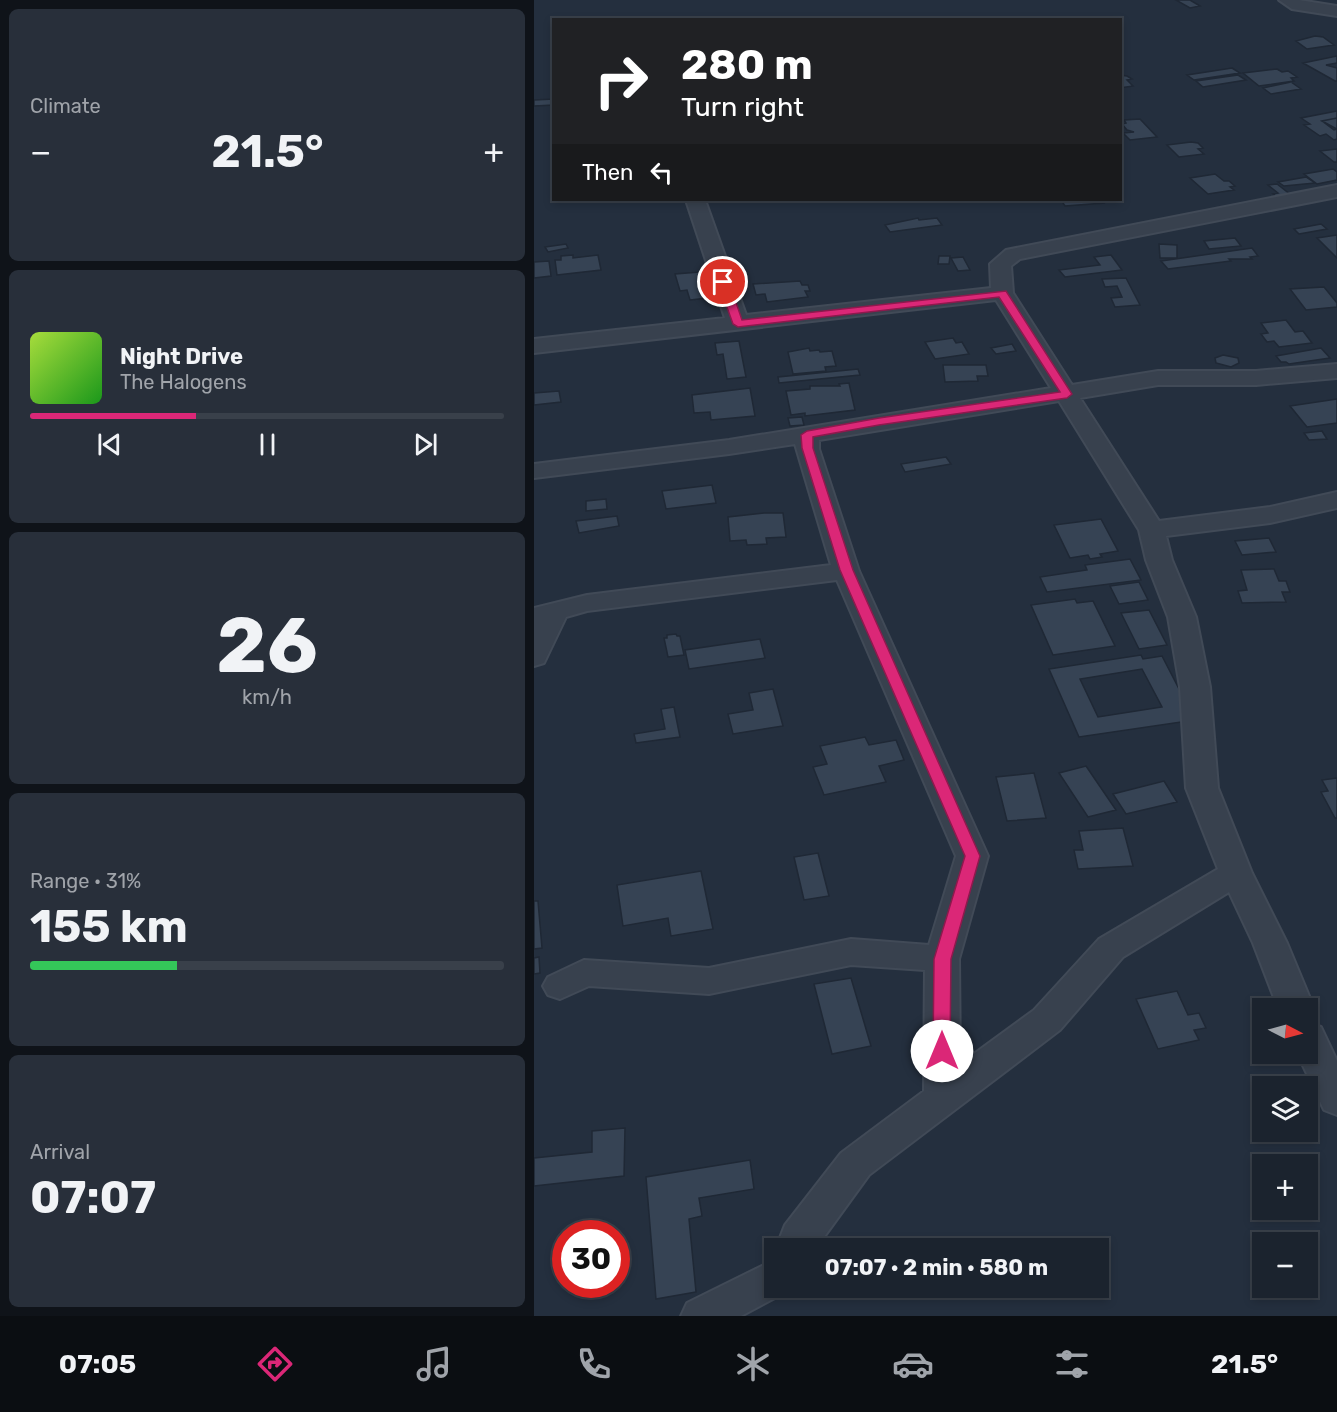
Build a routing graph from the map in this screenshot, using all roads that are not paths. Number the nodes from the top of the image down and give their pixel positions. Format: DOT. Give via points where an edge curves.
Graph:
graph roads {
  1 [pos="1287,0"];
  2 [pos="1337,11"];
  3 [pos="1334,194"];
  4 [pos="695,201"];
  5 [pos="1002,293"];
  6 [pos="738,324"];
  7 [pos="534,346"];
  8 [pos="1337,371"];
  9 [pos="1067,394"];
  10 [pos="807,435"];
  11 [pos="534,471"];
  12 [pos="1337,500"];
  13 [pos="1152,530"];
  14 [pos="846,570"];
  15 [pos="545,613"];
  16 [pos="534,657"];
  17 [pos="1236,873"];
  18 [pos="942,959"];
  19 [pos="560,986"];
  20 [pos="1292,998"];
  21 [pos="1318,1059"];
  22 [pos="942,1097"];
  23 [pos="1337,1100"];
  24 [pos="799,1238"];
  25 [pos="764,1283"];
  26 [pos="702,1316"];
  1 -- 2 [label="street" via="1298,6"];
  3 -- 5 [label="street" via="1013,254 1000,264"];
  4 -- 6 [label="street"];
  5 -- 6 [label="street"];
  5 -- 9 [label="street"];
  6 -- 7 [label="street"];
  8 -- 9 [label="street" via="1256,378 1158,378"];
  9 -- 10 [label="street"];
  9 -- 13 [label="street"];
  10 -- 11 [label="street"];
  10 -- 14 [label="street" via="807,448"];
  12 -- 13 [label="street" via="1270,514"];
  13 -- 17 [label="street" via="1159,560 1182,617 1195,687 1202,788"];
  14 -- 15 [label="street" via="587,603"];
  14 -- 18 [label="street" via="972,856"];
  15 -- 16 [label="street"];
  17 -- 20 [label="street"];
  17 -- 22 [label="street" via="1111,948 1047,1020"];
  18 -- 19 [label="street" via="851,952 709,981 584,973"];
  18 -- 22 [label="street"];
  21 -- 23 [label="street"];
  22 -- 24 [label="street" via="855,1164"];
  25 -- 26 [label="street"];
}
